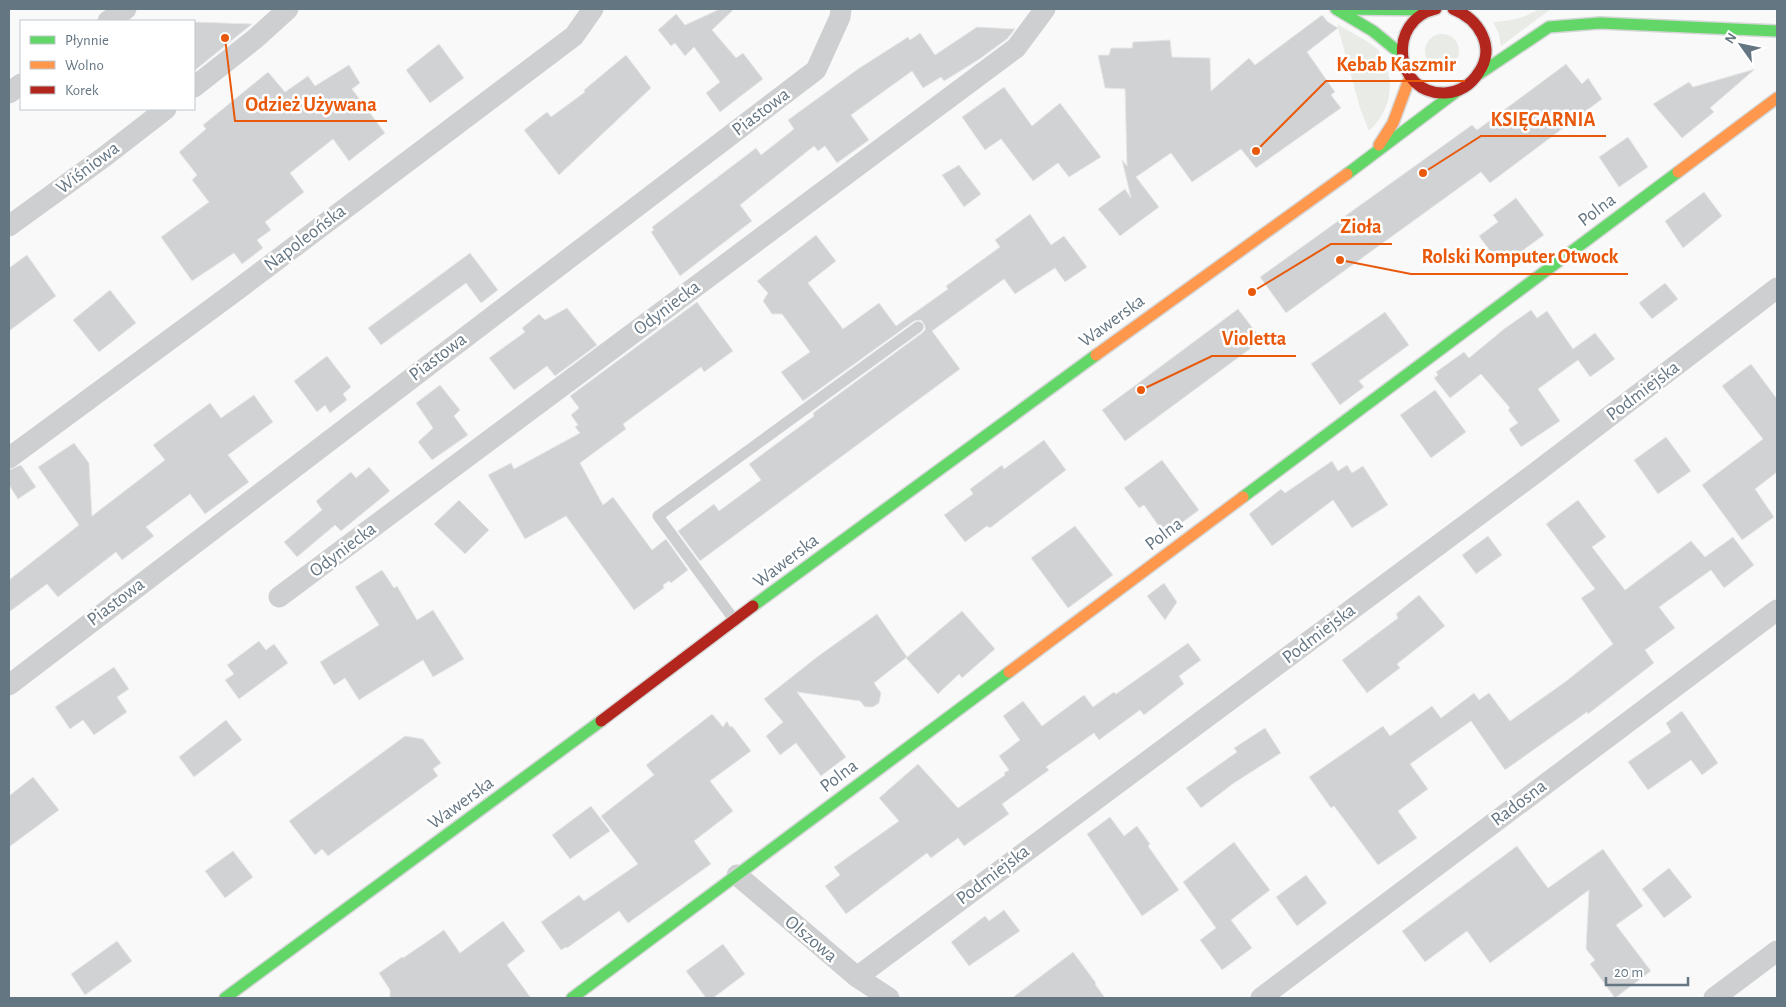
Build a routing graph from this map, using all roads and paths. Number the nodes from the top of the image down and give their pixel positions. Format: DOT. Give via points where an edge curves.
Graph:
graph roads {
  1 [pos="126,9"];
  2 [pos="288,9"];
  3 [pos="593,9"];
  4 [pos="841,9"];
  5 [pos="1045,9"];
  6 [pos="1334,9"];
  7 [pos="1341,9"];
  8 [pos="1433,9"];
  9 [pos="1456,10"];
  10 [pos="1476,10"];
  11 [pos="1559,17"];
  12 [pos="110,20"];
  13 [pos="1549,28"];
  14 [pos="1777,31"];
  15 [pos="1400,54"];
  16 [pos="1480,74"];
  17 [pos="1410,77"];
  18 [pos="20,85"];
  19 [pos="195,86"];
  20 [pos="1458,91"];
  21 [pos="9,93"];
  22 [pos="1777,98"];
  23 [pos="165,110"];
  24 [pos="1371,156"];
  25 [pos="9,226"];
  26 [pos="1777,288"];
  27 [pos="918,327"];
  28 [pos="9,458"];
  29 [pos="280,597"];
  30 [pos="1777,610"];
  31 [pos="735,621"];
  32 [pos="9,684"];
  33 [pos="737,875"];
  34 [pos="1777,952"];
  35 [pos="857,976"];
  36 [pos="225,998"];
  37 [pos="572,998"];
  38 [pos="889,998"];
  39 [pos="1261,998"];
  40 [pos="1714,998"];
  1 -- 12 [label="street"];
  2 -- 19 [label="street"];
  3 -- 28 [label="street, Napoleońska" via="574,36"];
  4 -- 32 [label="street, Piastowa" via="816,70"];
  5 -- 29 [label="street, Odyniecka" via="1016,48"];
  6 -- 15 [label="street" via="1373,31"];
  7 -- 8 [label="street"];
  8 -- 15 [label="street" via="1417,17 1407,27"];
  9 -- 10 [label="street"];
  9 -- 16 [label="street" via="1470,17 1484,37 1485,63"];
  11 -- 13 [label="street"];
  13 -- 14 [label="street" via="1600,23"];
  13 -- 16 [label="street, Wawerska"];
  15 -- 17 [label="street"];
  16 -- 20 [label="street, Wawerska" via="1470,85"];
  17 -- 20 [label="street" via="1431,92"];
  17 -- 24 [label="street, Wawerska" via="1393,123"];
  18 -- 21 [label="street"];
  20 -- 24 [label="street, Wawerska"];
  22 -- 33 [label="street, Polna"];
  23 -- 25 [label="street, Wiśniowa"];
  24 -- 31 [label="street, Wawerska"];
  26 -- 35 [label="street, Podmiejska" via="1522,483"];
  27 -- 31 [label="lane" via="658,516"];
  30 -- 39 [label="street, Radosna"];
  31 -- 36 [label="street, Wawerska"];
  33 -- 35 [label="street, Olszowa"];
  33 -- 37 [label="street, Polna"];
  34 -- 40 [label="street"];
  35 -- 38 [label="street, Olszowa"];
}
